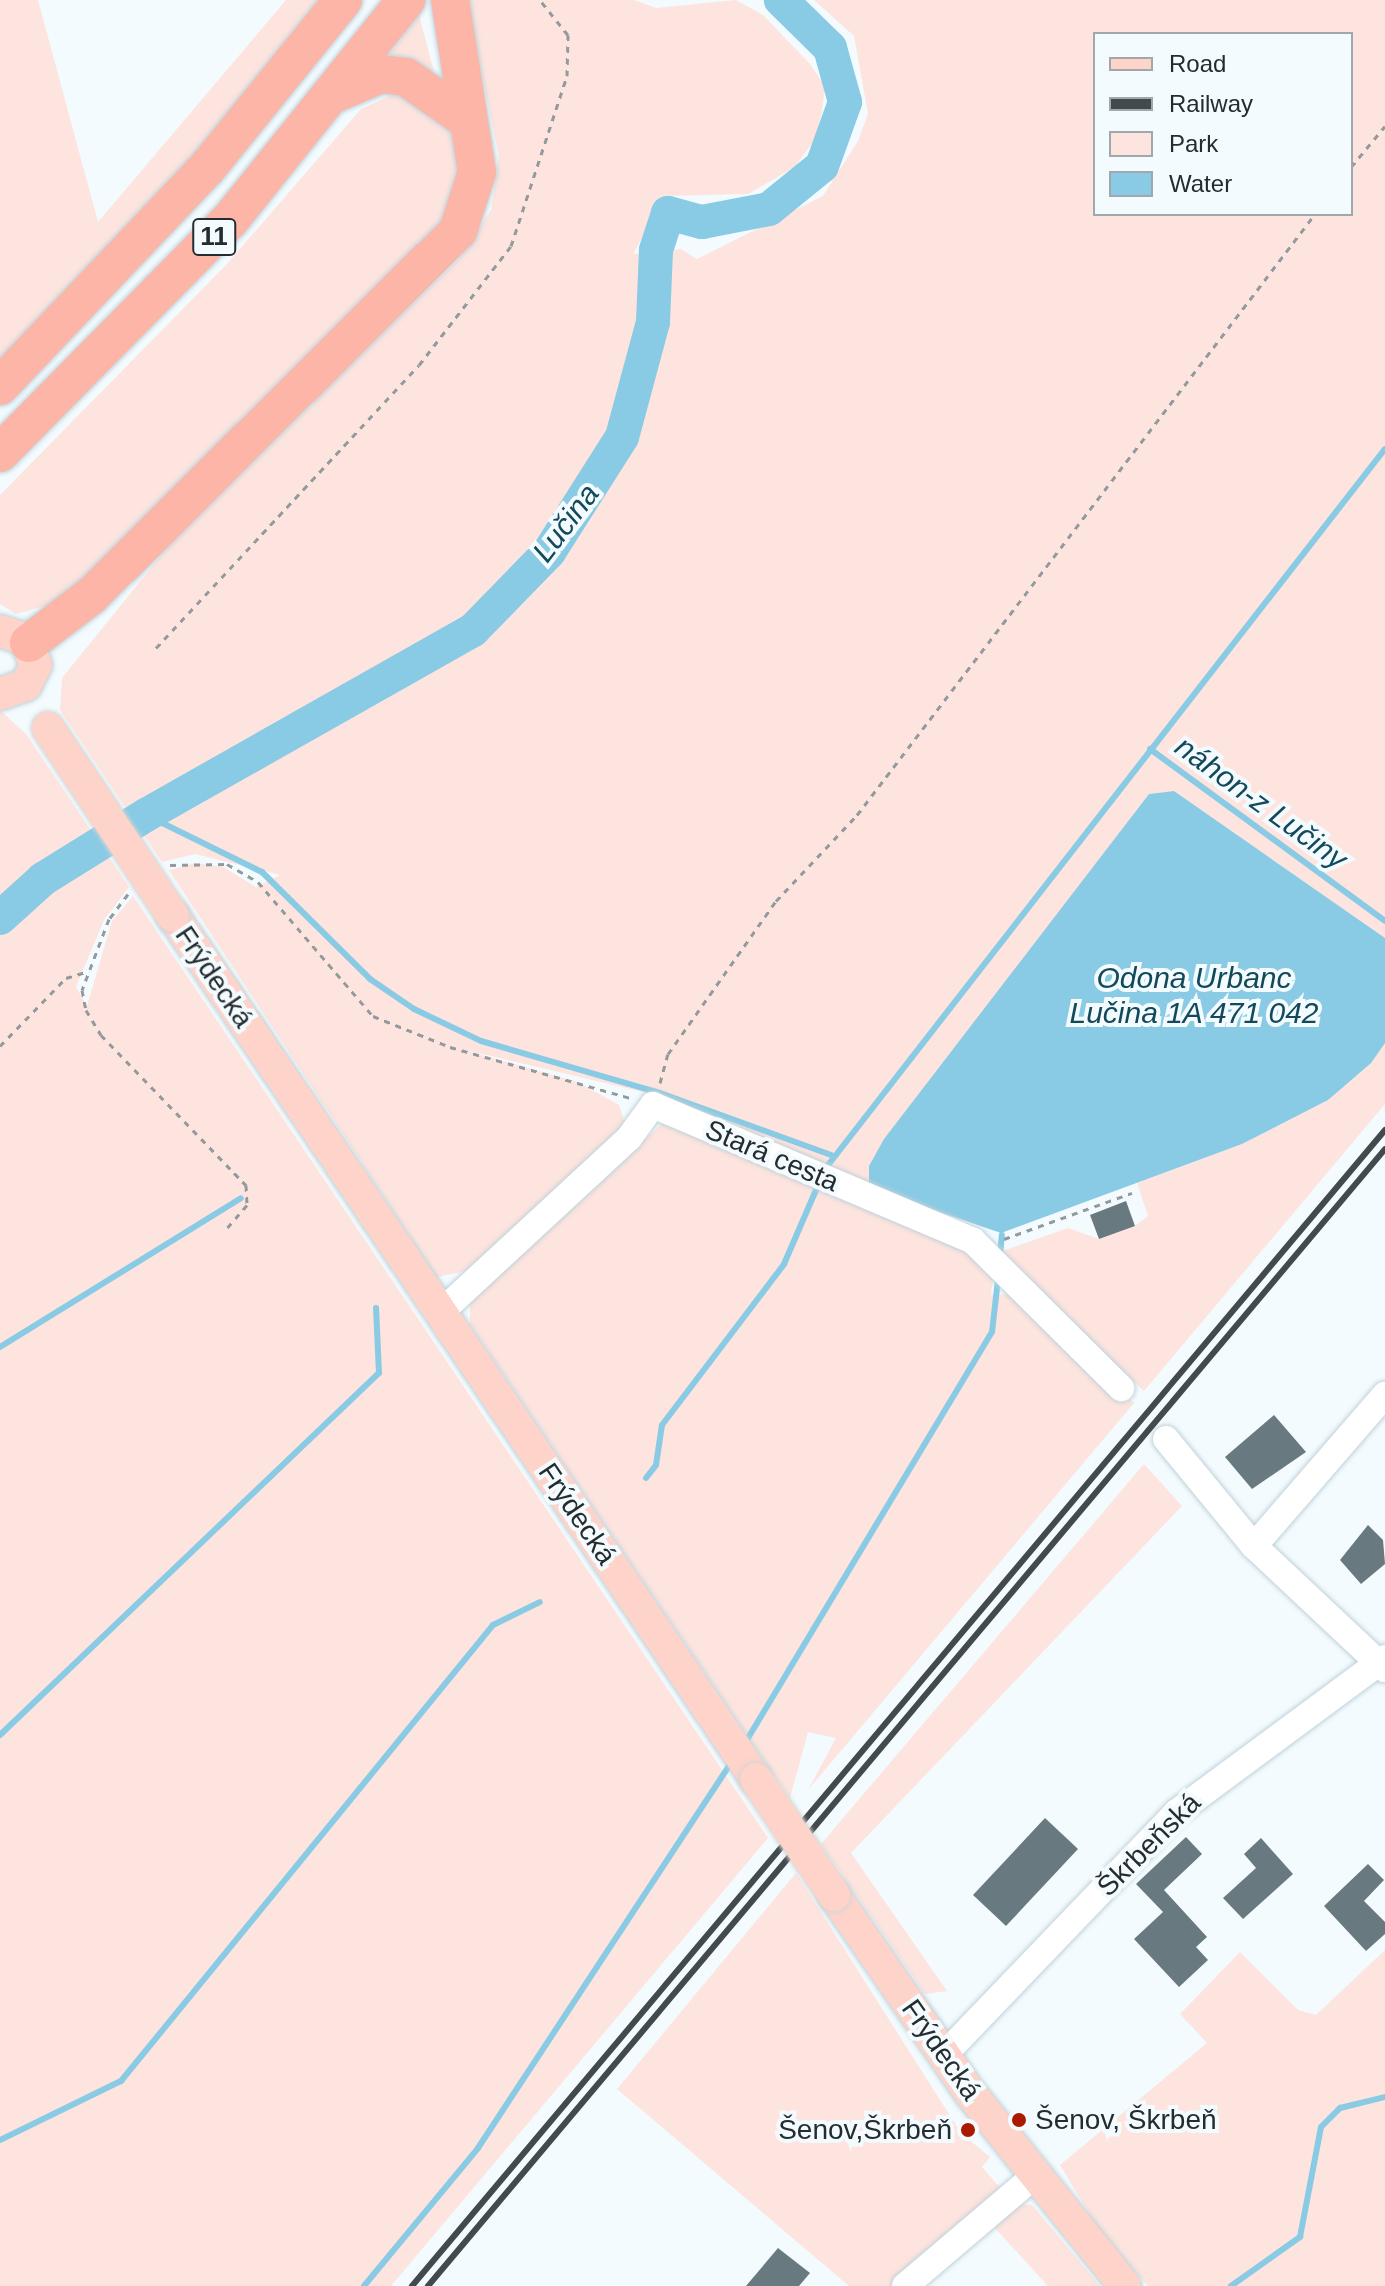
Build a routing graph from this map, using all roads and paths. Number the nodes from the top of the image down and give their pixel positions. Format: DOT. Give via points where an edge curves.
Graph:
graph roads {
  1 [pos="343,0"];
  2 [pos="406,0"];
  3 [pos="450,0"];
  4 [pos="540,0"];
  5 [pos="466,119"];
  6 [pos="1385,126"];
  7 [pos="303,133"];
  8 [pos="1353,165"];
  9 [pos="1313,216"];
  10 [pos="0,386"];
  11 [pos="0,453"];
  12 [pos="14,637"];
  13 [pos="156,648"];
  14 [pos="11,691"];
  15 [pos="156,873"];
  16 [pos="134,889"];
  17 [pos="89,971"];
  18 [pos="0,1046"];
  19 [pos="653,1105"];
  20 [pos="1132,1193"];
  21 [pos="224,1231"];
  22 [pos="980,1248"];
  23 [pos="440,1313"];
  24 [pos="1121,1388"];
  25 [pos="1385,1395"];
  26 [pos="1166,1439"];
  27 [pos="1254,1546"];
  28 [pos="1383,1663"];
  29 [pos="943,2056"];
  30 [pos="1033,2177"];
  31 [pos="905,2286"];
  32 [pos="1125,2286"];
  1 -- 10 [label="highway, 11" via="207,168"];
  2 -- 7 [label="highway, 11"];
  3 -- 5 [label="highway"];
  4 -- 13 [label="path" via="568,35 567,76 511,246 419,365"];
  5 -- 7 [label="highway" via="417,81 381,74 337,91"];
  5 -- 12 [label="highway" via="476,188 448,245 92,595"];
  6 -- 8 [label="path"];
  7 -- 11 [label="highway, 11" via="154,301"];
  9 -- 19 [label="path" via="857,815 776,901 668,1054"];
  12 -- 14 [label="main road" via="35,670"];
  14 -- 23 [label="main road, Frýdecká, bridge" via="48,728"];
  15 -- 19 [label="path" via="195,859 227,864 258,882 373,1016 450,1047"];
  16 -- 17 [label="path" via="109,919"];
  17 -- 18 [label="path" via="66,978"];
  17 -- 21 [label="path" via="82,990 101,1035 246,1185 247,1205"];
  19 -- 22 [label="street, Stará cesta"];
  19 -- 23 [label="street" via="629,1138"];
  20 -- 22 [label="path"];
  22 -- 24 [label="street, Stará cesta"];
  23 -- 29 [label="main road, Frýdecká, bridge"];
  25 -- 27 [label="street"];
  26 -- 27 [label="street"];
  27 -- 28 [label="street, Škrbeňská"];
  28 -- 29 [label="street, Škrbeňská" via="1177,1812"];
  29 -- 30 [label="main road, Frýdecká"];
  30 -- 31 [label="street"];
  30 -- 32 [label="main road, Frýdecká"];
}
